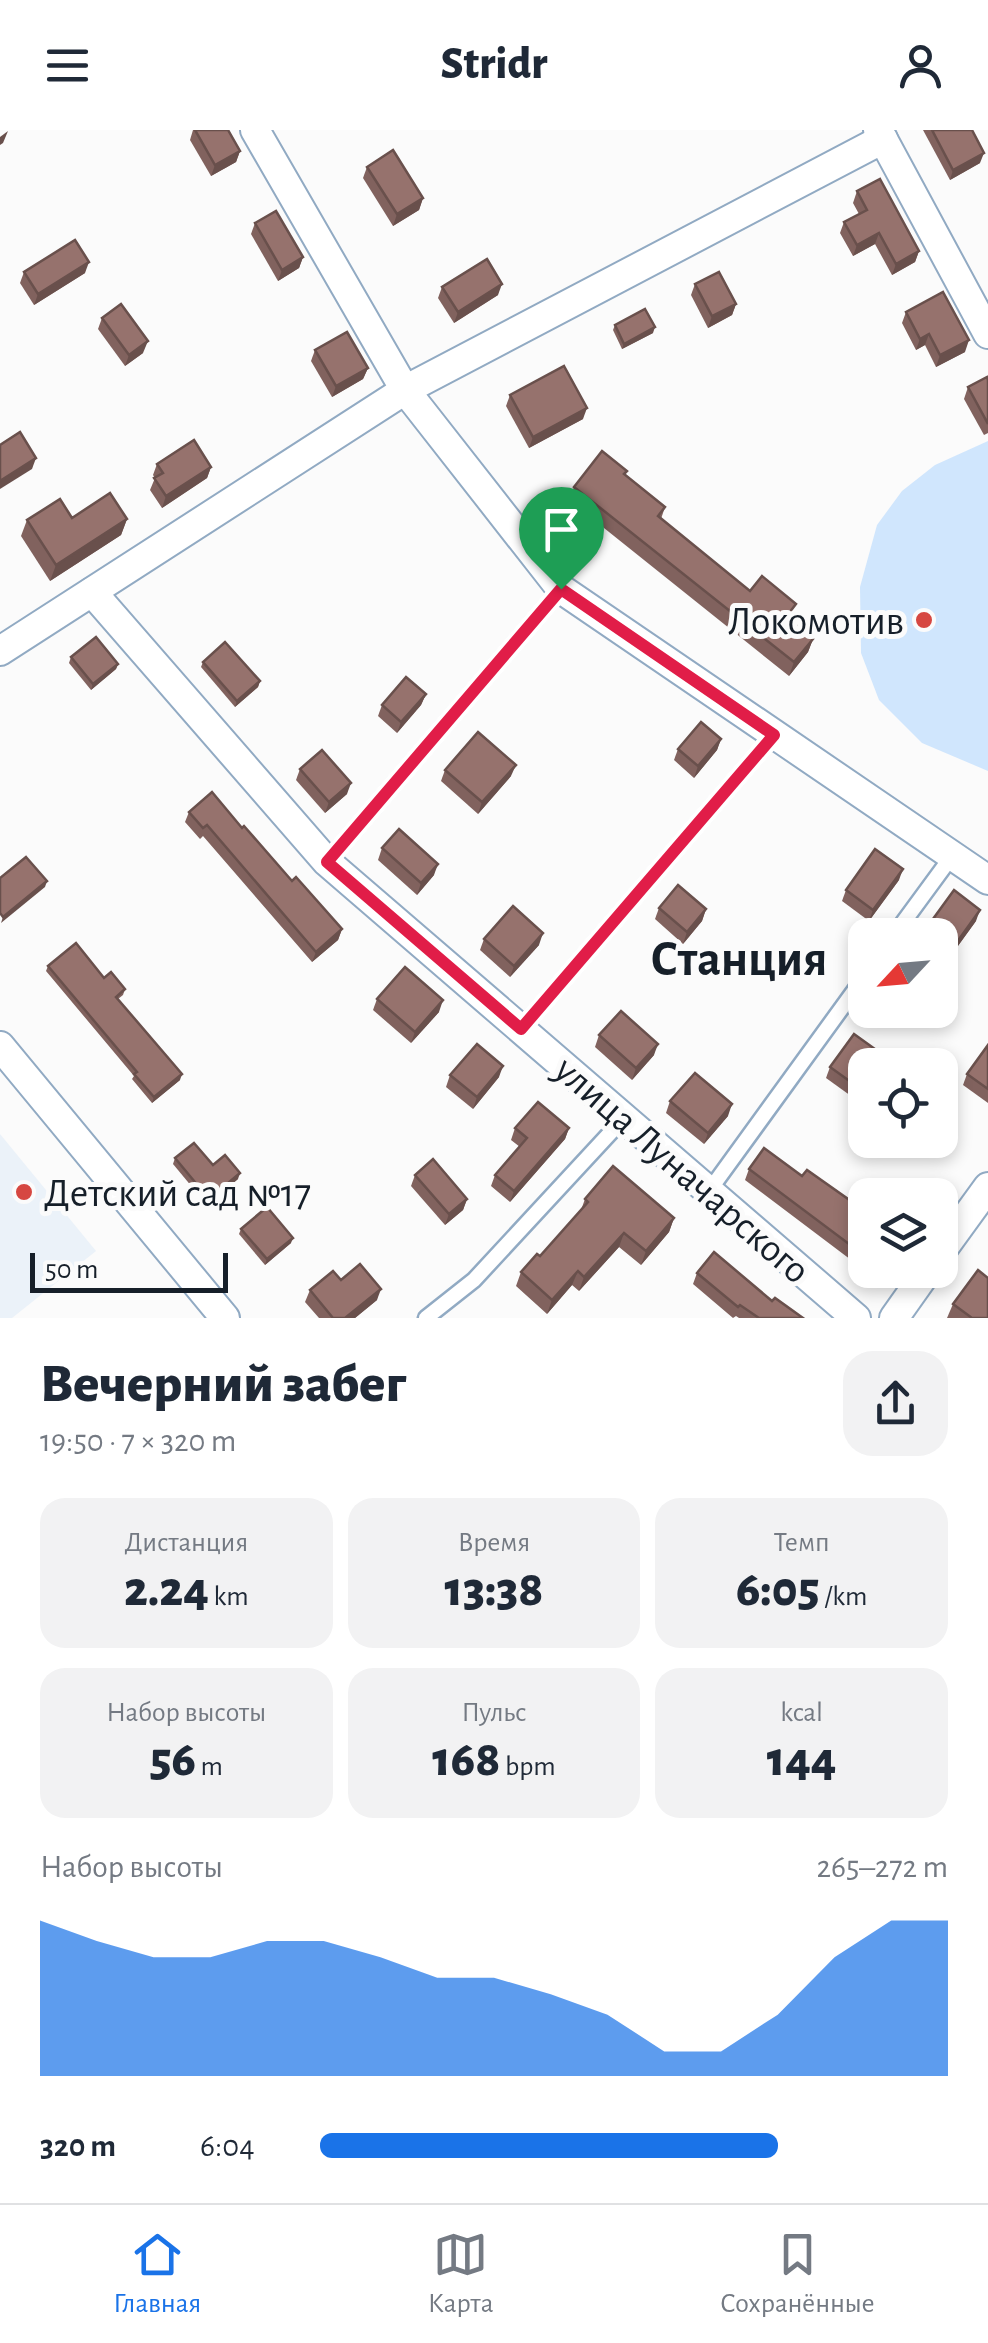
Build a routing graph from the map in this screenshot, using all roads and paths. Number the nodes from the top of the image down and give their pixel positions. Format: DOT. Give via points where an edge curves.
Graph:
graph roads {
  1 [pos="255,130"];
  2 [pos="880,135"];
  3 [pos="988,334"];
  4 [pos="405,390"];
  5 [pos="561,589"];
  6 [pos="92,592"];
  7 [pos="0,650"];
  8 [pos="774,735"];
  9 [pos="952,856"];
  10 [pos="327,862"];
  11 [pos="988,880"];
  12 [pos="906,918"];
  13 [pos="848,1000"];
  14 [pos="521,1029"];
  15 [pos="0,1046"];
  16 [pos="624,1118"];
  17 [pos="988,1186"];
  18 [pos="709,1192"];
  19 [pos="958,1228"];
  20 [pos="915,1288"];
  21 [pos="225,1318"];
  22 [pos="426,1318"];
  23 [pos="856,1318"];
  24 [pos="894,1318"];
  1 -- 4 [label="street"];
  2 -- 3 [label="street"];
  2 -- 4 [label="street"];
  4 -- 5 [label="street"];
  4 -- 6 [label="street"];
  5 -- 8 [label="street"];
  5 -- 10 [label="lane"];
  6 -- 7 [label="street"];
  6 -- 10 [label="street, улица Луначарского"];
  8 -- 9 [label="street"];
  8 -- 14 [label="lane"];
  9 -- 11 [label="street"];
  9 -- 12 [label="lane"];
  10 -- 14 [label="street, улица Луначарского"];
  13 -- 18 [label="lane"];
  14 -- 16 [label="street, улица Луначарского"];
  15 -- 21 [label="street"];
  16 -- 18 [label="street, улица Луначарского"];
  16 -- 22 [label="lane" via="474,1280"];
  17 -- 19 [label="street"];
  18 -- 23 [label="street, улица Луначарского"];
  20 -- 24 [label="street"];
}
